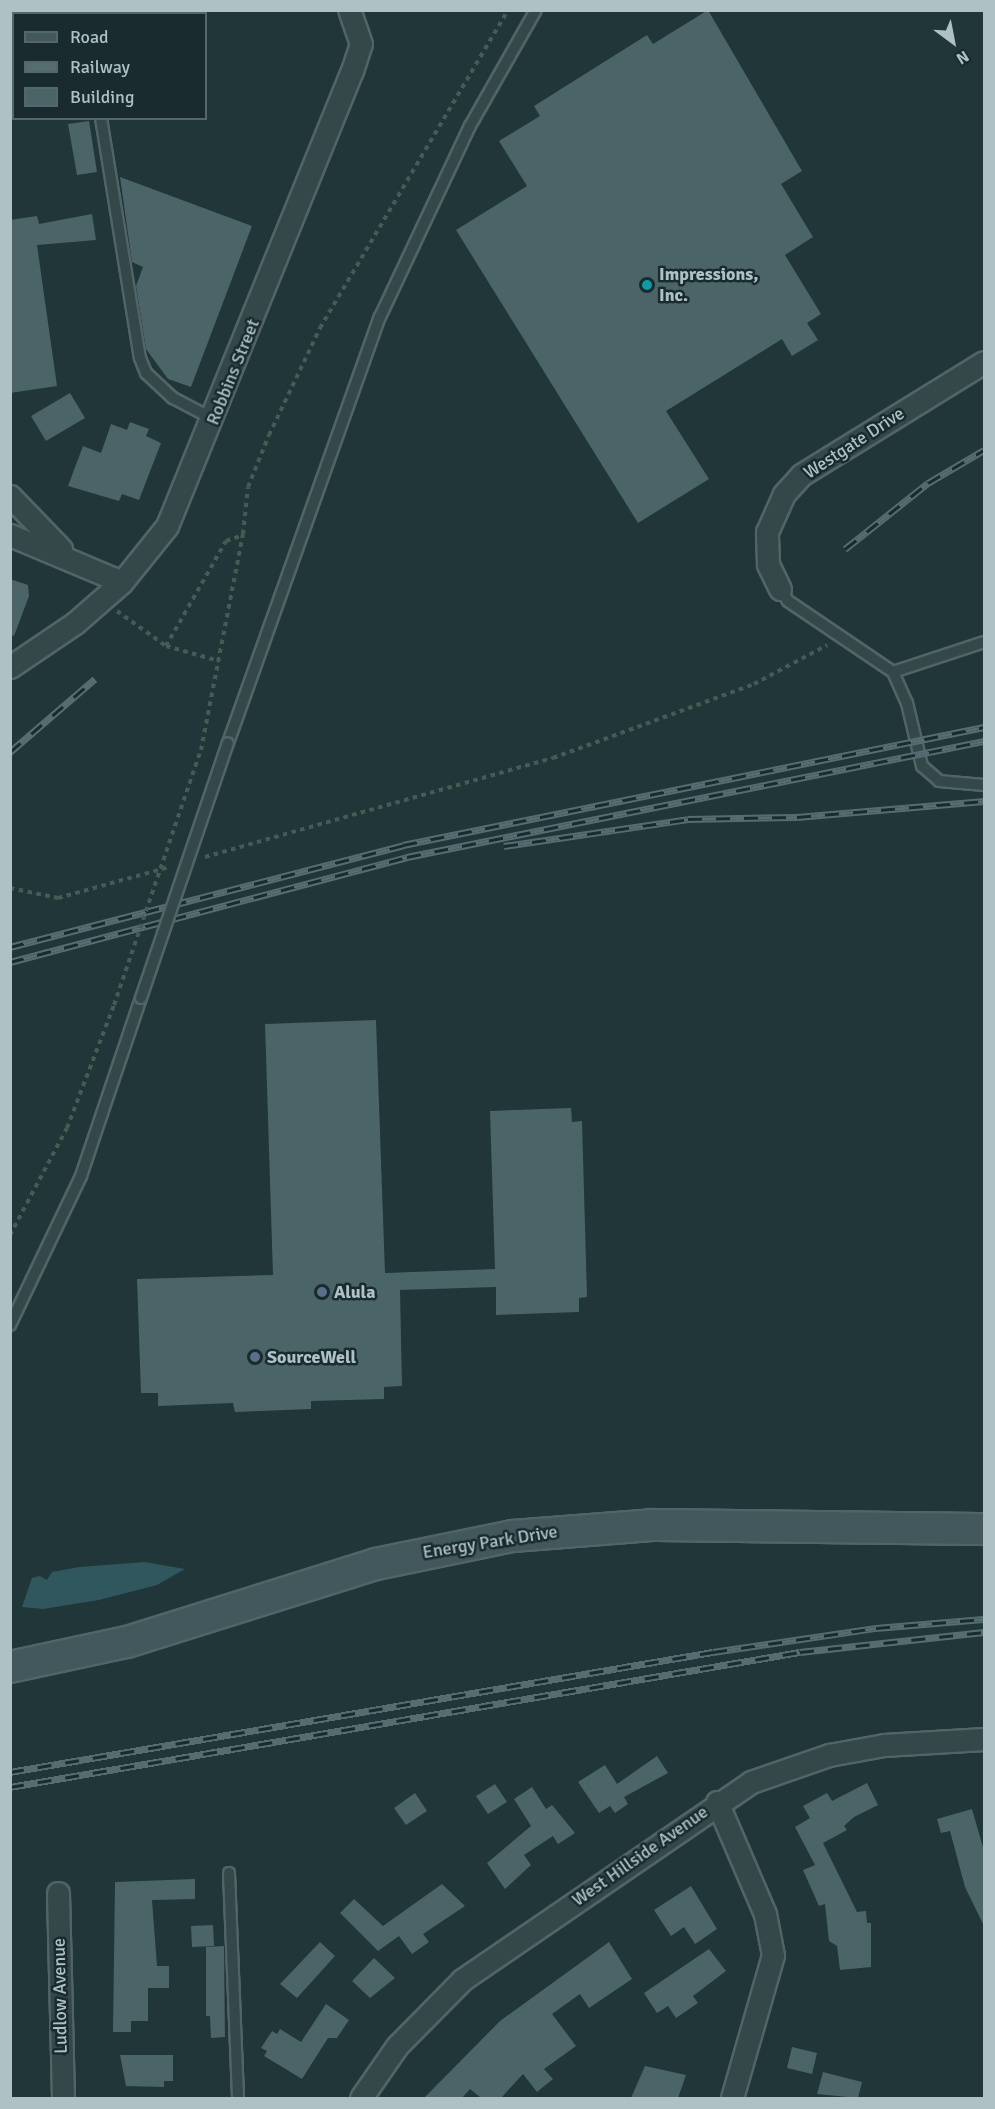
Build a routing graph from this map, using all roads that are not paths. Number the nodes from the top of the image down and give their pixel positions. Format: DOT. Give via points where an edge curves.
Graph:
graph roads {
  1 [pos="536,10"];
  2 [pos="351,14"];
  3 [pos="101,120"];
  4 [pos="984,362"];
  5 [pos="214,420"];
  6 [pos="10,496"];
  7 [pos="10,535"];
  8 [pos="70,557"];
  9 [pos="122,582"];
  10 [pos="780,589"];
  11 [pos="984,642"];
  12 [pos="10,667"];
  13 [pos="892,672"];
  14 [pos="984,785"];
  15 [pos="10,1325"];
  16 [pos="984,1529"];
  17 [pos="10,1666"];
  18 [pos="984,1739"];
  19 [pos="717,1802"];
  20 [pos="229,1873"];
  21 [pos="58,1893"];
  22 [pos="63,2098"];
  23 [pos="238,2098"];
  24 [pos="361,2098"];
  25 [pos="732,2098"];
  1 -- 15 [label="lane, bridge" via="449,167 380,317 228,743 81,1176"];
  2 -- 5 [label="street, Robbins Street" via="361,44 352,71"];
  3 -- 5 [label="lane" via="140,358 146,373 173,398"];
  4 -- 10 [label="street, Westgate Drive" via="820,461 790,488 775,511 765,548"];
  5 -- 9 [label="street, Robbins Street" via="167,526"];
  6 -- 8 [label="street"];
  7 -- 8 [label="street"];
  8 -- 9 [label="street"];
  9 -- 12 [label="street, Robbins Street"];
  10 -- 13 [label="lane" via="788,601"];
  11 -- 13 [label="lane"];
  13 -- 14 [label="lane" via="907,703 922,766 939,781"];
  16 -- 17 [label="street, Energy Park Drive" via="652,1525 513,1536 376,1564 127,1642"];
  18 -- 19 [label="street, West Hillside Avenue" via="884,1746 829,1755 751,1782"];
  19 -- 24 [label="street, West Hillside Avenue" via="462,1980 397,2046"];
  19 -- 25 [label="street" via="765,1914 773,1955"];
  20 -- 23 [label="lane"];
  21 -- 22 [label="street, Ludlow Avenue"];
}
